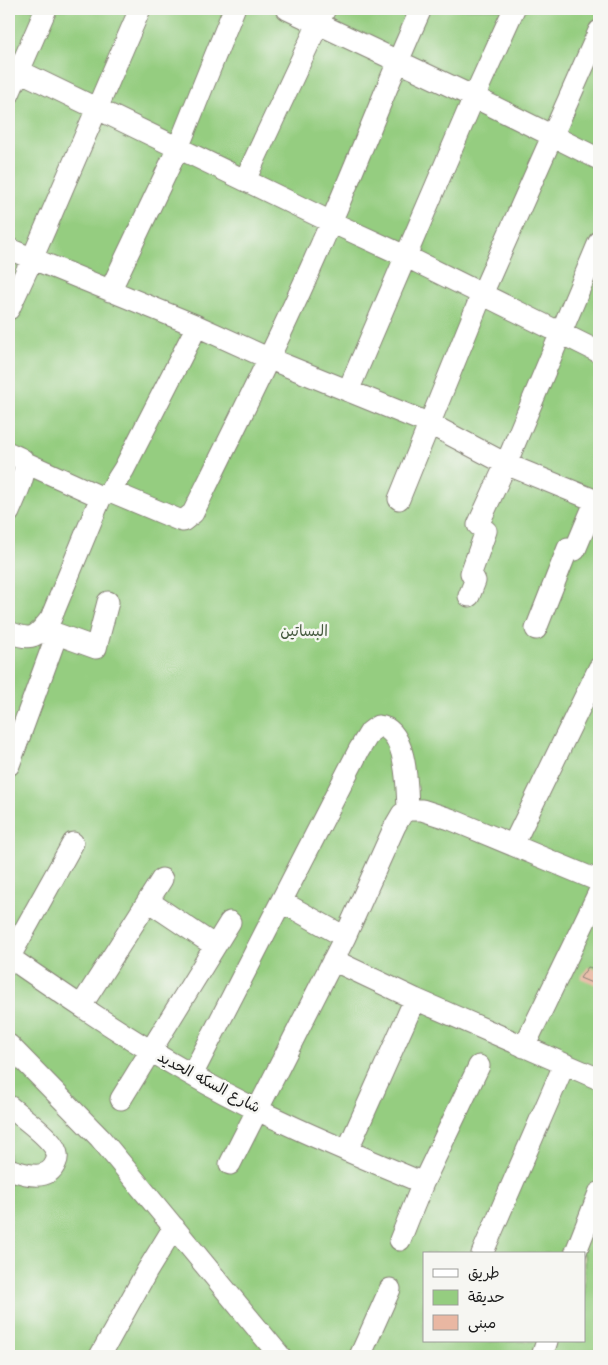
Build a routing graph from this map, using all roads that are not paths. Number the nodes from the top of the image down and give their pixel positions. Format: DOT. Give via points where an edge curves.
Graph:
graph roads {
  1 [pos="46,9"];
  2 [pos="140,9"];
  3 [pos="234,9"];
  4 [pos="287,9"];
  5 [pos="421,9"];
  6 [pos="514,9"];
  7 [pos="322,16"];
  8 [pos="599,31"];
  9 [pos="397,61"];
  10 [pos="14,69"];
  11 [pos="9,94"];
  12 [pos="474,97"];
  13 [pos="97,108"];
  14 [pos="552,136"];
  15 [pos="178,148"];
  16 [pos="599,159"];
  17 [pos="245,180"];
  18 [pos="331,222"];
  19 [pos="599,242"];
  20 [pos="9,249"];
  21 [pos="405,256"];
  22 [pos="32,259"];
  23 [pos="110,291"];
  24 [pos="482,294"];
  25 [pos="9,309"];
  26 [pos="197,326"];
  27 [pos="560,334"];
  28 [pos="599,352"];
  29 [pos="270,358"];
  30 [pos="348,391"];
  31 [pos="430,424"];
  32 [pos="17,458"];
  33 [pos="506,464"];
  34 [pos="105,494"];
  35 [pos="399,499"];
  36 [pos="597,501"];
  37 [pos="9,512"];
  38 [pos="469,596"];
  39 [pos="108,602"];
  40 [pos="536,629"];
  41 [pos="9,632"];
  42 [pos="48,634"];
  43 [pos="599,668"];
  44 [pos="9,765"];
  45 [pos="408,810"];
  46 [pos="73,843"];
  47 [pos="513,845"];
  48 [pos="162,879"];
  49 [pos="599,880"];
  50 [pos="599,892"];
  51 [pos="148,901"];
  52 [pos="282,902"];
  53 [pos="230,922"];
  54 [pos="345,937"];
  55 [pos="215,946"];
  56 [pos="9,958"];
  57 [pos="333,960"];
  58 [pos="415,999"];
  59 [pos="81,1006"];
  60 [pos="9,1045"];
  61 [pos="524,1047"];
  62 [pos="152,1051"];
  63 [pos="564,1065"];
  64 [pos="479,1066"];
  65 [pos="192,1075"];
  66 [pos="599,1079"];
  67 [pos="121,1099"];
  68 [pos="9,1106"];
  69 [pos="257,1108"];
  70 [pos="346,1150"];
  71 [pos="230,1164"];
  72 [pos="9,1169"];
  73 [pos="423,1183"];
  74 [pos="599,1192"];
  75 [pos="174,1227"];
  76 [pos="400,1240"];
  77 [pos="483,1252"];
  78 [pos="576,1252"];
  79 [pos="390,1289"];
  80 [pos="547,1342"];
  81 [pos="100,1356"];
  82 [pos="280,1356"];
  83 [pos="360,1356"];
  84 [pos="542,1356"];
  1 -- 10 [label="lane"];
  2 -- 13 [label="lane"];
  3 -- 15 [label="lane"];
  4 -- 7 [label="lane"];
  5 -- 9 [label="lane"];
  6 -- 12 [label="lane"];
  7 -- 9 [label="lane"];
  7 -- 17 [label="lane"];
  8 -- 14 [label="lane"];
  9 -- 12 [label="lane"];
  9 -- 18 [label="lane"];
  10 -- 11 [label="lane"];
  10 -- 13 [label="lane"];
  12 -- 14 [label="lane"];
  12 -- 21 [label="lane"];
  13 -- 15 [label="lane"];
  13 -- 22 [label="lane"];
  14 -- 16 [label="lane"];
  14 -- 24 [label="lane"];
  15 -- 17 [label="lane"];
  15 -- 23 [label="lane"];
  17 -- 18 [label="lane"];
  18 -- 21 [label="lane"];
  18 -- 29 [label="lane"];
  19 -- 27 [label="lane"];
  20 -- 22 [label="lane"];
  21 -- 24 [label="lane"];
  21 -- 30 [label="lane"];
  22 -- 23 [label="lane"];
  22 -- 25 [label="lane"];
  23 -- 26 [label="lane"];
  24 -- 27 [label="lane"];
  24 -- 31 [label="lane"];
  26 -- 29 [label="lane"];
  26 -- 34 [label="lane" via="124,470"];
  27 -- 28 [label="lane"];
  27 -- 33 [label="lane"];
  29 -- 30 [label="lane"];
  29 -- 34 [label="lane" via="188,518 179,520"];
  30 -- 31 [label="lane"];
  31 -- 33 [label="lane"];
  31 -- 35 [label="lane"];
  32 -- 34 [label="lane"];
  32 -- 37 [label="lane" via="22,476"];
  33 -- 36 [label="lane"];
  33 -- 38 [label="lane" via="478,525 486,531 471,573 475,580"];
  34 -- 42 [label="lane" via="51,618"];
  36 -- 40 [label="lane" via="575,550 568,548"];
  39 -- 42 [label="lane" via="96,648"];
  41 -- 42 [label="lane" via="25,637"];
  42 -- 44 [label="lane"];
  43 -- 47 [label="lane"];
  45 -- 47 [label="lane" via="422,810 450,819"];
  45 -- 52 [label="lane" via="406,768 397,740 390,730 378,726 370,732 359,750"];
  45 -- 54 [label="lane" via="395,826"];
  46 -- 56 [label="lane"];
  47 -- 49 [label="lane"];
  48 -- 51 [label="lane"];
  50 -- 61 [label="lane"];
  51 -- 55 [label="lane"];
  51 -- 59 [label="lane"];
  52 -- 54 [label="lane"];
  52 -- 65 [label="lane"];
  53 -- 55 [label="lane"];
  54 -- 57 [label="lane"];
  55 -- 62 [label="lane"];
  56 -- 59 [label="lane, شارع السكه الحديد"];
  57 -- 58 [label="lane"];
  57 -- 69 [label="lane"];
  58 -- 61 [label="lane"];
  58 -- 70 [label="lane"];
  59 -- 62 [label="lane, شارع السكه الحديد"];
  60 -- 75 [label="lane" via="100,1138"];
  61 -- 63 [label="lane"];
  62 -- 65 [label="lane, شارع السكه الحديد"];
  62 -- 67 [label="lane"];
  63 -- 66 [label="lane"];
  63 -- 77 [label="lane"];
  64 -- 73 [label="lane"];
  65 -- 69 [label="lane, شارع السكه الحديد"];
  68 -- 72 [label="lane" via="52,1144 57,1161 52,1169 40,1175"];
  69 -- 70 [label="lane, شارع السكه الحديد"];
  69 -- 71 [label="lane"];
  70 -- 73 [label="lane, شارع السكه الحديد"];
  73 -- 76 [label="lane"];
  74 -- 78 [label="lane"];
  75 -- 81 [label="lane"];
  75 -- 82 [label="lane"];
  79 -- 83 [label="lane"];
  80 -- 84 [label="lane"];
}
